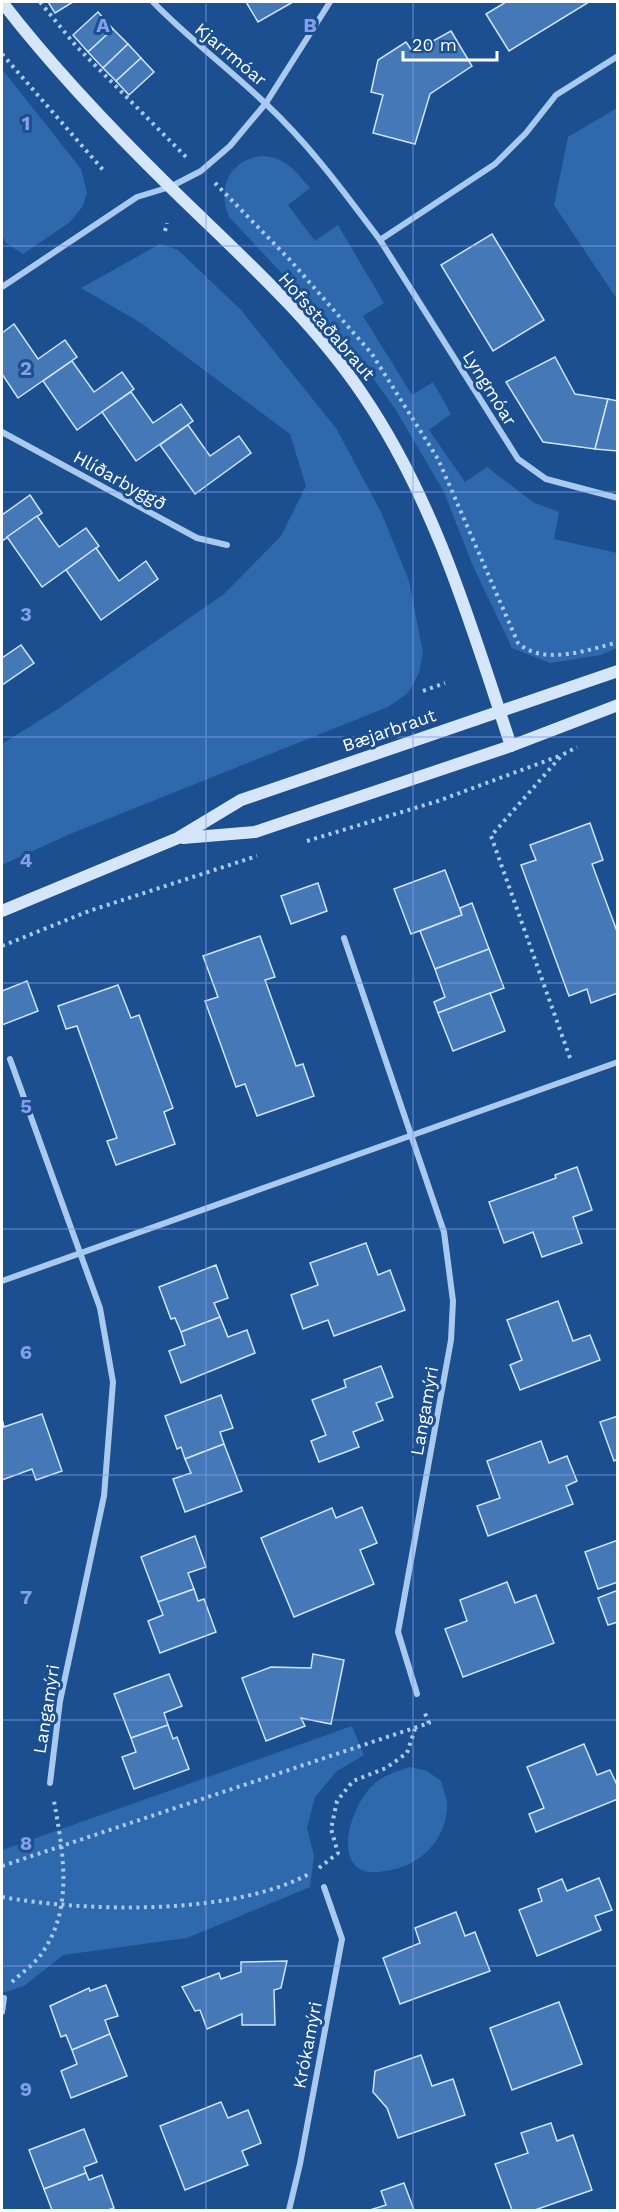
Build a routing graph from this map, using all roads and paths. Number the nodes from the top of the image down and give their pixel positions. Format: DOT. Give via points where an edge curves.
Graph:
graph roads {
  1 [pos="2,2"];
  2 [pos="40,2"];
  3 [pos="153,2"];
  4 [pos="330,2"];
  5 [pos="2,54"];
  6 [pos="618,56"];
  7 [pos="266,103"];
  8 [pos="104,171"];
  9 [pos="201,171"];
  10 [pos="170,186"];
  11 [pos="228,195"];
  12 [pos="167,223"];
  13 [pos="165,231"];
  14 [pos="380,240"];
  15 [pos="2,287"];
  16 [pos="2,432"];
  17 [pos="618,498"];
  18 [pos="227,545"];
  19 [pos="618,642"];
  20 [pos="533,651"];
  21 [pos="618,670"];
  22 [pos="445,683"];
  23 [pos="423,691"];
  24 [pos="618,705"];
  25 [pos="500,711"];
  26 [pos="582,744"];
  27 [pos="511,746"];
  28 [pos="178,838"];
  29 [pos="2,911"];
  30 [pos="344,939"];
  31 [pos="10,1059"];
  32 [pos="618,1062"];
  33 [pos="576,1076"];
  34 [pos="412,1134"];
  35 [pos="80,1253"];
  36 [pos="2,1281"];
  37 [pos="417,1694"];
  38 [pos="429,1723"];
  39 [pos="415,1728"];
  40 [pos="50,1783"];
  41 [pos="61,1846"];
  42 [pos="2,1866"];
  43 [pos="317,1870"];
  44 [pos="324,1887"];
  45 [pos="2,1897"];
  46 [pos="63,1905"];
  47 [pos="4,1998"];
  48 [pos="2,2012"];
  49 [pos="289,2211"];
  1 -- 10 [label="street, Hofsstaðabraut" via="100,116"];
  2 -- 9 [label="path" via="76,46"];
  3 -- 7 [label="street, Kjarrmóar"];
  4 -- 7 [label="street, Kjarrmóar"];
  5 -- 8 [label="path"];
  6 -- 14 [label="street" via="556,95 495,164"];
  7 -- 9 [label="street, Kjarrmóar" via="230,146"];
  7 -- 14 [label="street, Lyngmóar" via="327,169"];
  9 -- 10 [label="street, Kjarrmóar"];
  9 -- 11 [label="path"];
  10 -- 15 [label="street" via="137,197"];
  10 -- 25 [label="street, Hofsstaðabraut" via="288,304 363,395 424,503 459,589"];
  12 -- 13 [label="path"];
  14 -- 17 [label="street, Lyngmóar" via="518,459 546,479"];
  16 -- 18 [label="street, Hlíðarbyggð" via="197,538"];
  19 -- 20 [label="path" via="579,653"];
  21 -- 25 [label="street, Bæjarbraut"];
  22 -- 23 [label="path"];
  24 -- 27 [label="street, Bæjarbraut"];
  25 -- 27 [label="street, Hofsstaðabraut"];
  25 -- 28 [label="street, Bæjarbraut" via="241,800"];
  26 -- 33 [label="path" via="562,755 490,836"];
  27 -- 28 [label="street, Bæjarbraut" via="255,832"];
  28 -- 29 [label="street, Bæjarbraut"];
  30 -- 34 [label="street, Langamýri"];
  31 -- 35 [label="street, Langamýri"];
  32 -- 33 [label="street"];
  33 -- 34 [label="street"];
  34 -- 35 [label="street"];
  34 -- 37 [label="street, Langamýri" via="444,1232 453,1301 438,1423 398,1632"];
  35 -- 36 [label="street"];
  35 -- 40 [label="street, Langamýri" via="100,1308 113,1382 104,1496 60,1701"];
  38 -- 39 [label="path"];
  39 -- 41 [label="path"];
  39 -- 43 [label="path" via="407,1753 386,1768 353,1781 337,1801 331,1829 338,1853"];
  40 -- 41 [label="path"];
  41 -- 42 [label="path"];
  41 -- 46 [label="path"];
  43 -- 44 [label="path"];
  43 -- 46 [label="path" via="294,1882 187,1905"];
  44 -- 49 [label="street, Krókamýri" via="342,1939"];
  45 -- 46 [label="path"];
  46 -- 47 [label="path" via="61,1918 42,1954 7,1986"];
  47 -- 48 [label="street"];
}
